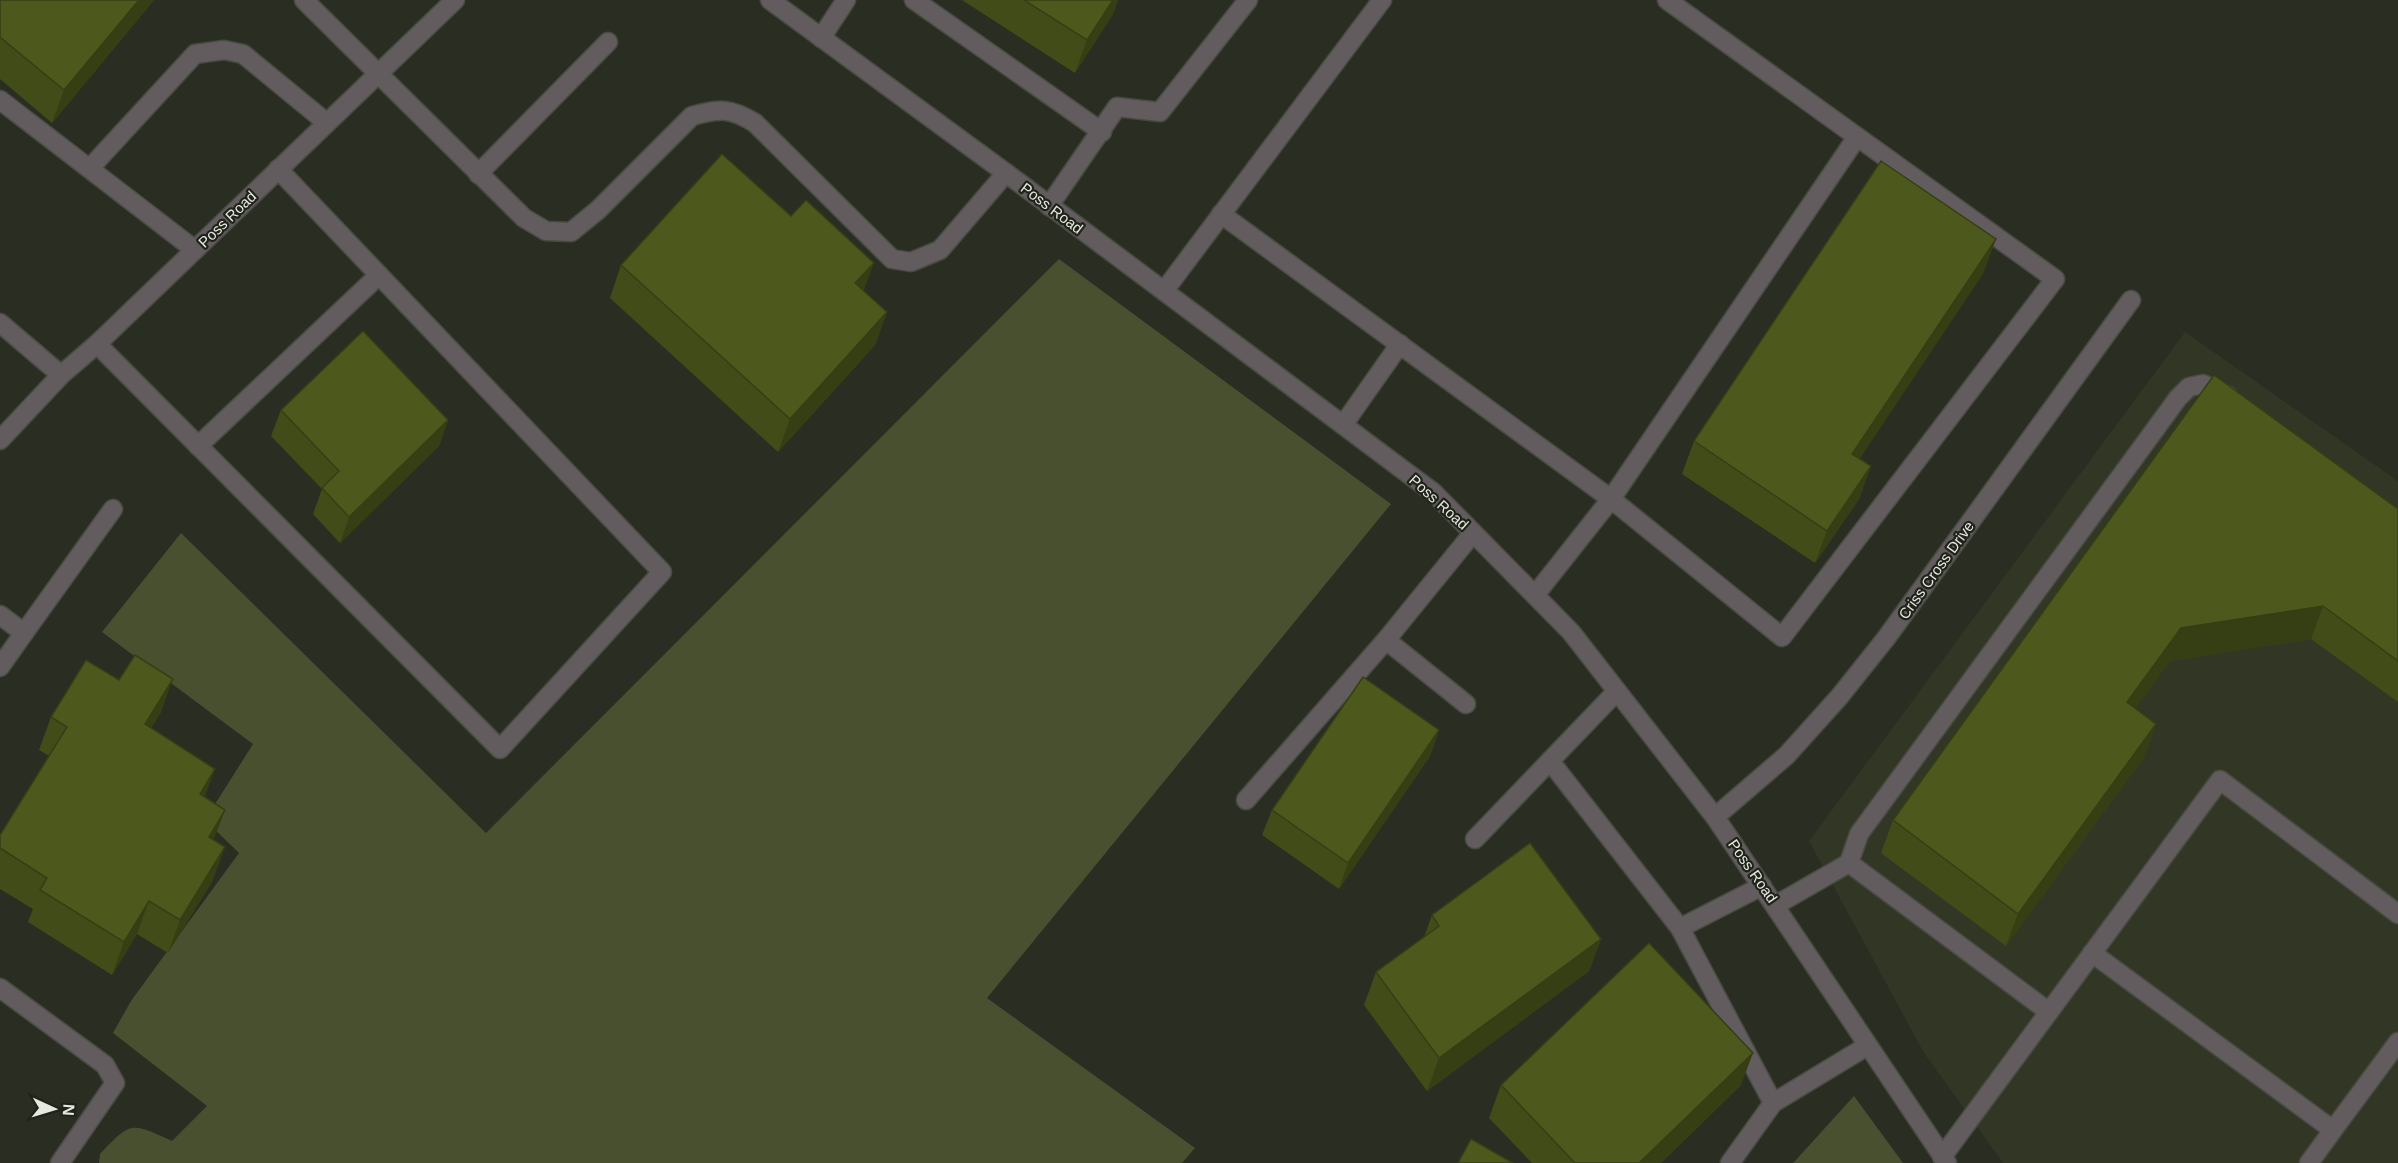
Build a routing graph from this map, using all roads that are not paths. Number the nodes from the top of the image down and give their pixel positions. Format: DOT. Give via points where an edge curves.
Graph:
graph roads {
  1 [pos="304,0"];
  2 [pos="455,0"];
  3 [pos="770,0"];
  4 [pos="846,0"];
  5 [pos="914,0"];
  6 [pos="1248,0"];
  7 [pos="1382,0"];
  8 [pos="1667,0"];
  9 [pos="820,38"];
  10 [pos="608,42"];
  11 [pos="377,75"];
  12 [pos="0,100"];
  13 [pos="327,123"];
  14 [pos="1102,132"];
  15 [pos="1857,137"];
  16 [pos="90,168"];
  17 [pos="278,170"];
  18 [pos="1006,173"];
  19 [pos="478,174"];
  20 [pos="1049,206"];
  21 [pos="1221,214"];
  22 [pos="195,250"];
  23 [pos="379,275"];
  24 [pos="1164,291"];
  25 [pos="2131,300"];
  26 [pos="0,323"];
  27 [pos="97,344"];
  28 [pos="1400,344"];
  29 [pos="61,375"];
  30 [pos="2238,403"];
  31 [pos="1342,425"];
  32 [pos="0,440"];
  33 [pos="198,446"];
  34 [pos="1611,499"];
  35 [pos="113,509"];
  36 [pos="1473,532"];
  37 [pos="1535,595"];
  38 [pos="0,615"];
  39 [pos="24,633"];
  40 [pos="1386,640"];
  41 [pos="0,667"];
  42 [pos="1617,691"];
  43 [pos="1466,704"];
  44 [pos="1550,761"];
  45 [pos="1246,800"];
  46 [pos="1715,817"];
  47 [pos="1475,839"];
  48 [pos="1849,863"];
  49 [pos="1762,886"];
  50 [pos="1776,905"];
  51 [pos="2398,914"];
  52 [pos="1680,928"];
  53 [pos="2092,953"];
  54 [pos="0,988"];
  55 [pos="2049,1012"];
  56 [pos="2398,1042"];
  57 [pos="1867,1046"];
  58 [pos="1773,1103"];
  59 [pos="2333,1130"];
  60 [pos="1945,1160"];
  61 [pos="60,1163"];
  62 [pos="1730,1163"];
  63 [pos="2309,1163"];
  1 -- 11 [label="street"];
  2 -- 11 [label="street, Poss Road"];
  3 -- 9 [label="street, Poss Road"];
  4 -- 9 [label="street"];
  5 -- 14 [label="street"];
  6 -- 14 [label="street" via="1160,112 1117,108"];
  7 -- 21 [label="street"];
  8 -- 15 [label="street"];
  9 -- 18 [label="street, Poss Road"];
  10 -- 19 [label="street"];
  11 -- 13 [label="street, Poss Road"];
  11 -- 19 [label="street"];
  12 -- 16 [label="street"];
  13 -- 16 [label="street" via="243,54 224,50 195,54"];
  13 -- 17 [label="street, Poss Road"];
  14 -- 20 [label="street"];
  15 -- 34 [label="street"];
  15 -- 34 [label="street" via="2055,279 1782,637"];
  16 -- 22 [label="street"];
  17 -- 22 [label="street, Poss Road"];
  17 -- 23 [label="street"];
  18 -- 19 [label="street" via="940,250 911,262 892,259 755,123 736,111 712,110 692,116 571,232 546,231 524,218"];
  18 -- 20 [label="street, Poss Road"];
  20 -- 24 [label="street, Poss Road"];
  21 -- 24 [label="street"];
  21 -- 28 [label="street"];
  22 -- 27 [label="street, Poss Road"];
  23 -- 33 [label="street"];
  23 -- 33 [label="street" via="662,572 500,748"];
  24 -- 31 [label="street, Poss Road"];
  25 -- 46 [label="street, Criss Cross Drive" via="1840,696 1787,755"];
  26 -- 29 [label="street"];
  27 -- 29 [label="street, Poss Road"];
  27 -- 33 [label="street"];
  28 -- 31 [label="street"];
  28 -- 34 [label="street"];
  29 -- 32 [label="street, Poss Road"];
  30 -- 48 [label="street" via="2204,384 2189,387 2178,398 1859,834"];
  31 -- 36 [label="street, Poss Road" via="1434,493"];
  34 -- 37 [label="street"];
  35 -- 39 [label="street"];
  36 -- 37 [label="street, Poss Road"];
  36 -- 40 [label="street"];
  37 -- 42 [label="street, Poss Road" via="1571,632"];
  38 -- 39 [label="street"];
  39 -- 41 [label="street"];
  40 -- 43 [label="street"];
  40 -- 45 [label="street"];
  42 -- 44 [label="street"];
  42 -- 46 [label="street, Poss Road"];
  44 -- 47 [label="street"];
  44 -- 52 [label="street"];
  46 -- 49 [label="street, Poss Road"];
  48 -- 50 [label="street"];
  48 -- 55 [label="street"];
  49 -- 50 [label="street, Poss Road"];
  49 -- 52 [label="street"];
  50 -- 57 [label="street, Poss Road"];
  51 -- 53 [label="street" via="2220,780"];
  52 -- 58 [label="street"];
  53 -- 55 [label="street"];
  53 -- 59 [label="street"];
  54 -- 61 [label="street" via="105,1065 115,1083"];
  55 -- 60 [label="street"];
  56 -- 59 [label="street"];
  57 -- 58 [label="street"];
  57 -- 60 [label="street, Poss Road"];
  58 -- 62 [label="street"];
  59 -- 63 [label="street"];
}
